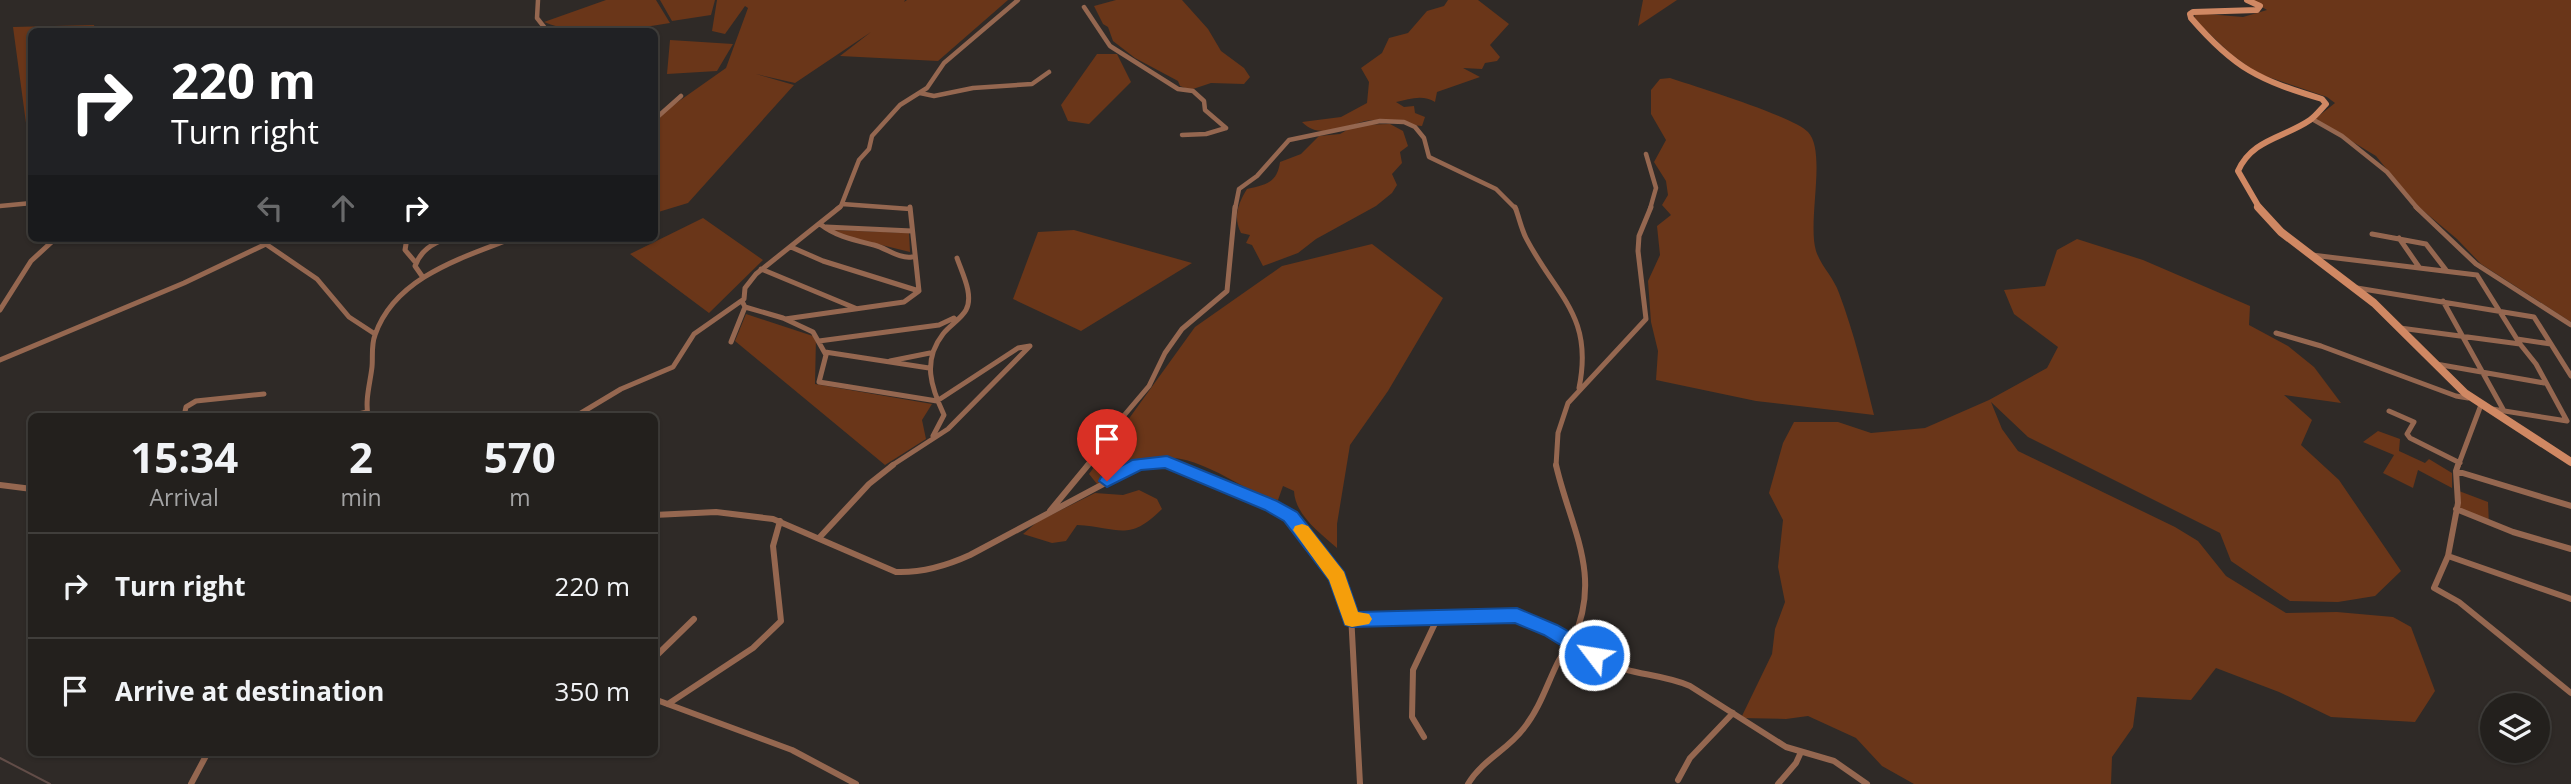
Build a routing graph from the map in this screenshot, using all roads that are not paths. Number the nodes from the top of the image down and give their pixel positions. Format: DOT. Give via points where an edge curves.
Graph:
graph roads {
  1 [pos="538,0"];
  2 [pos="1018,0"];
  3 [pos="2247,0"];
  4 [pos="1084,7"];
  5 [pos="542,28"];
  6 [pos="1049,72"];
  7 [pos="920,93"];
  8 [pos="681,96"];
  9 [pos="658,116"];
  10 [pos="2312,119"];
  11 [pos="1182,135"];
  12 [pos="1646,154"];
  13 [pos="28,203"];
  14 [pos="842,204"];
  15 [pos="0,206"];
  16 [pos="820,224"];
  17 [pos="826,227"];
  18 [pos="912,231"];
  19 [pos="2372,234"];
  20 [pos="2398,237"];
  21 [pos="52,242"];
  22 [pos="263,242"];
  23 [pos="406,242"];
  24 [pos="439,242"];
  25 [pos="500,242"];
  26 [pos="266,244"];
  27 [pos="791,247"];
  28 [pos="2312,255"];
  29 [pos="912,257"];
  30 [pos="957,258"];
  31 [pos="416,264"];
  32 [pos="2419,267"];
  33 [pos="761,270"];
  34 [pos="2446,270"];
  35 [pos="422,276"];
  36 [pos="2357,288"];
  37 [pos="919,292"];
  38 [pos="2442,301"];
  39 [pos="743,304"];
  40 [pos="858,309"];
  41 [pos="2499,309"];
  42 [pos="0,310"];
  43 [pos="960,316"];
  44 [pos="785,319"];
  45 [pos="2571,325"];
  46 [pos="2400,328"];
  47 [pos="2276,333"];
  48 [pos="374,334"];
  49 [pos="2462,336"];
  50 [pos="819,341"];
  51 [pos="731,342"];
  52 [pos="2519,342"];
  53 [pos="2551,344"];
  54 [pos="824,352"];
  55 [pos="930,353"];
  56 [pos="0,360"];
  57 [pos="887,362"];
  58 [pos="2433,363"];
  59 [pos="929,368"];
  60 [pos="2479,371"];
  61 [pos="2571,376"];
  62 [pos="2544,383"];
  63 [pos="1579,388"];
  64 [pos="264,394"];
  65 [pos="2471,399"];
  66 [pos="937,401"];
  67 [pos="2485,407"];
  68 [pos="2389,411"];
  69 [pos="2505,411"];
  70 [pos="185,413"];
  71 [pos="367,413"];
  72 [pos="581,413"];
  73 [pos="2569,422"];
  74 [pos="931,439"];
  75 [pos="2571,462"];
  76 [pos="2460,463"];
  77 [pos="2456,471"];
  78 [pos="0,485"];
  79 [pos="28,488"];
  80 [pos="2571,506"];
  81 [pos="2456,509"];
  82 [pos="1048,514"];
  83 [pos="658,515"];
  84 [pos="780,522"];
  85 [pos="819,538"];
  86 [pos="2571,549"];
  87 [pos="2448,556"];
  88 [pos="2571,599"];
  89 [pos="1438,617"];
  90 [pos="694,619"];
  91 [pos="1352,620"];
  92 [pos="1572,642"];
  93 [pos="658,654"];
  94 [pos="2571,693"];
  95 [pos="658,700"];
  96 [pos="668,704"];
  97 [pos="1733,713"];
  98 [pos="1424,737"];
  99 [pos="1801,752"];
  100 [pos="206,756"];
  101 [pos="1678,780"];
  102 [pos="191,784"];
  103 [pos="856,784"];
  104 [pos="1360,784"];
  105 [pos="1468,784"];
  106 [pos="1778,784"];
  107 [pos="1867,784"];
  1 -- 5 [label="street" via="535,14"];
  2 -- 7 [label="street" via="944,63"];
  3 -- 10 [label="street" via="2260,6 2242,13 2190,14 2213,43 2246,71 2322,99 2326,104"];
  4 -- 11 [label="street" via="1110,46 1178,89 1193,91 1204,101 1205,110 1226,128"];
  6 -- 7 [label="street" via="1032,84 934,96"];
  7 -- 14 [label="street" via="872,136"];
  8 -- 9 [label="street"];
  10 -- 28 [label="street" via="2247,153 2238,171 2256,206"];
  10 -- 45 [label="street" via="2342,136 2386,172 2476,264"];
  12 -- 63 [label="street" via="1656,188 1637,251 1646,319"];
  13 -- 15 [label="street"];
  14 -- 16 [label="street"];
  14 -- 18 [label="street" via="910,206"];
  16 -- 17 [label="street"];
  16 -- 27 [label="street"];
  17 -- 18 [label="street"];
  17 -- 29 [label="street" via="855,242"];
  18 -- 37 [label="street"];
  19 -- 20 [label="street"];
  20 -- 32 [label="street"];
  20 -- 34 [label="street" via="2426,244"];
  21 -- 42 [label="street" via="31,261"];
  22 -- 26 [label="street"];
  23 -- 31 [label="street" via="405,250"];
  24 -- 31 [label="street" via="423,250"];
  25 -- 35 [label="street"];
  26 -- 48 [label="street" via="317,279 349,317"];
  26 -- 56 [label="street"];
  27 -- 33 [label="street"];
  27 -- 37 [label="street"];
  28 -- 32 [label="street"];
  28 -- 36 [label="street"];
  30 -- 43 [label="street" via="968,292 966,310"];
  31 -- 35 [label="street"];
  32 -- 34 [label="street"];
  33 -- 39 [label="street" via="746,288"];
  33 -- 40 [label="street"];
  34 -- 41 [label="street" via="2477,275"];
  35 -- 48 [label="street" via="397,300"];
  36 -- 38 [label="street"];
  36 -- 46 [label="street"];
  37 -- 40 [label="street" via="904,302"];
  38 -- 41 [label="street"];
  38 -- 49 [label="street"];
  39 -- 44 [label="street"];
  39 -- 51 [label="street"];
  39 -- 72 [label="street" via="715,317 694,334 673,367 621,389"];
  40 -- 44 [label="street"];
  41 -- 52 [label="street"];
  41 -- 53 [label="street" via="2534,317"];
  43 -- 50 [label="street" via="939,325"];
  43 -- 55 [label="street"];
  44 -- 50 [label="street" via="813,332"];
  46 -- 49 [label="street"];
  46 -- 58 [label="street"];
  47 -- 65 [label="street"];
  48 -- 71 [label="street"];
  49 -- 52 [label="street"];
  49 -- 60 [label="street"];
  50 -- 54 [label="street"];
  52 -- 53 [label="street"];
  52 -- 62 [label="street"];
  53 -- 61 [label="street"];
  54 -- 57 [label="street"];
  54 -- 66 [label="street" via="819,383"];
  55 -- 57 [label="street"];
  55 -- 59 [label="street"];
  57 -- 59 [label="street"];
  58 -- 60 [label="street"];
  58 -- 65 [label="street"];
  59 -- 66 [label="street"];
  60 -- 62 [label="street"];
  60 -- 69 [label="street"];
  62 -- 73 [label="street"];
  63 -- 82 [label="street" via="1585,370 1575,313 1527,240 1513,204 1429,157 1425,138 1408,124 1368,122 1313,133 1290,140 1240,189 1227,291 1182,329 1164,353 1149,386"];
  63 -- 92 [label="street" via="1562,416 1556,446 1556,464 1587,558 1585,592"];
  64 -- 70 [label="street" via="196,401"];
  65 -- 67 [label="street"];
  66 -- 74 [label="street" via="944,415"];
  66 -- 74 [label="street" via="1018,348 1030,346 957,422"];
  67 -- 69 [label="street"];
  67 -- 75 [label="street"];
  67 -- 76 [label="street"];
  68 -- 76 [label="street" via="2414,422 2409,438"];
  69 -- 73 [label="street"];
  74 -- 85 [label="street" via="887,468"];
  76 -- 77 [label="street"];
  77 -- 80 [label="street"];
  77 -- 81 [label="street"];
  78 -- 79 [label="street"];
  81 -- 86 [label="street"];
  81 -- 87 [label="street"];
  82 -- 85 [label="street" via="948,565 913,573 896,572"];
  82 -- 91 [label="street" via="1138,464 1172,463 1255,496 1290,517 1338,577"];
  83 -- 84 [label="street" via="716,512"];
  84 -- 85 [label="street"];
  84 -- 96 [label="street" via="773,546 781,621 753,648"];
  87 -- 88 [label="street"];
  87 -- 94 [label="street" via="2434,588 2459,602"];
  89 -- 91 [label="street"];
  89 -- 92 [label="street" via="1517,615"];
  89 -- 98 [label="street" via="1413,670 1412,717"];
  90 -- 93 [label="street"];
  91 -- 104 [label="street"];
  92 -- 97 [label="street" via="1608,664 1677,680"];
  92 -- 105 [label="street" via="1530,723 1483,763"];
  95 -- 96 [label="street"];
  96 -- 103 [label="street" via="792,750"];
  97 -- 99 [label="street"];
  97 -- 101 [label="street" via="1690,758"];
  99 -- 106 [label="street"];
  99 -- 107 [label="street" via="1833,761"];
  100 -- 102 [label="street"];
}
